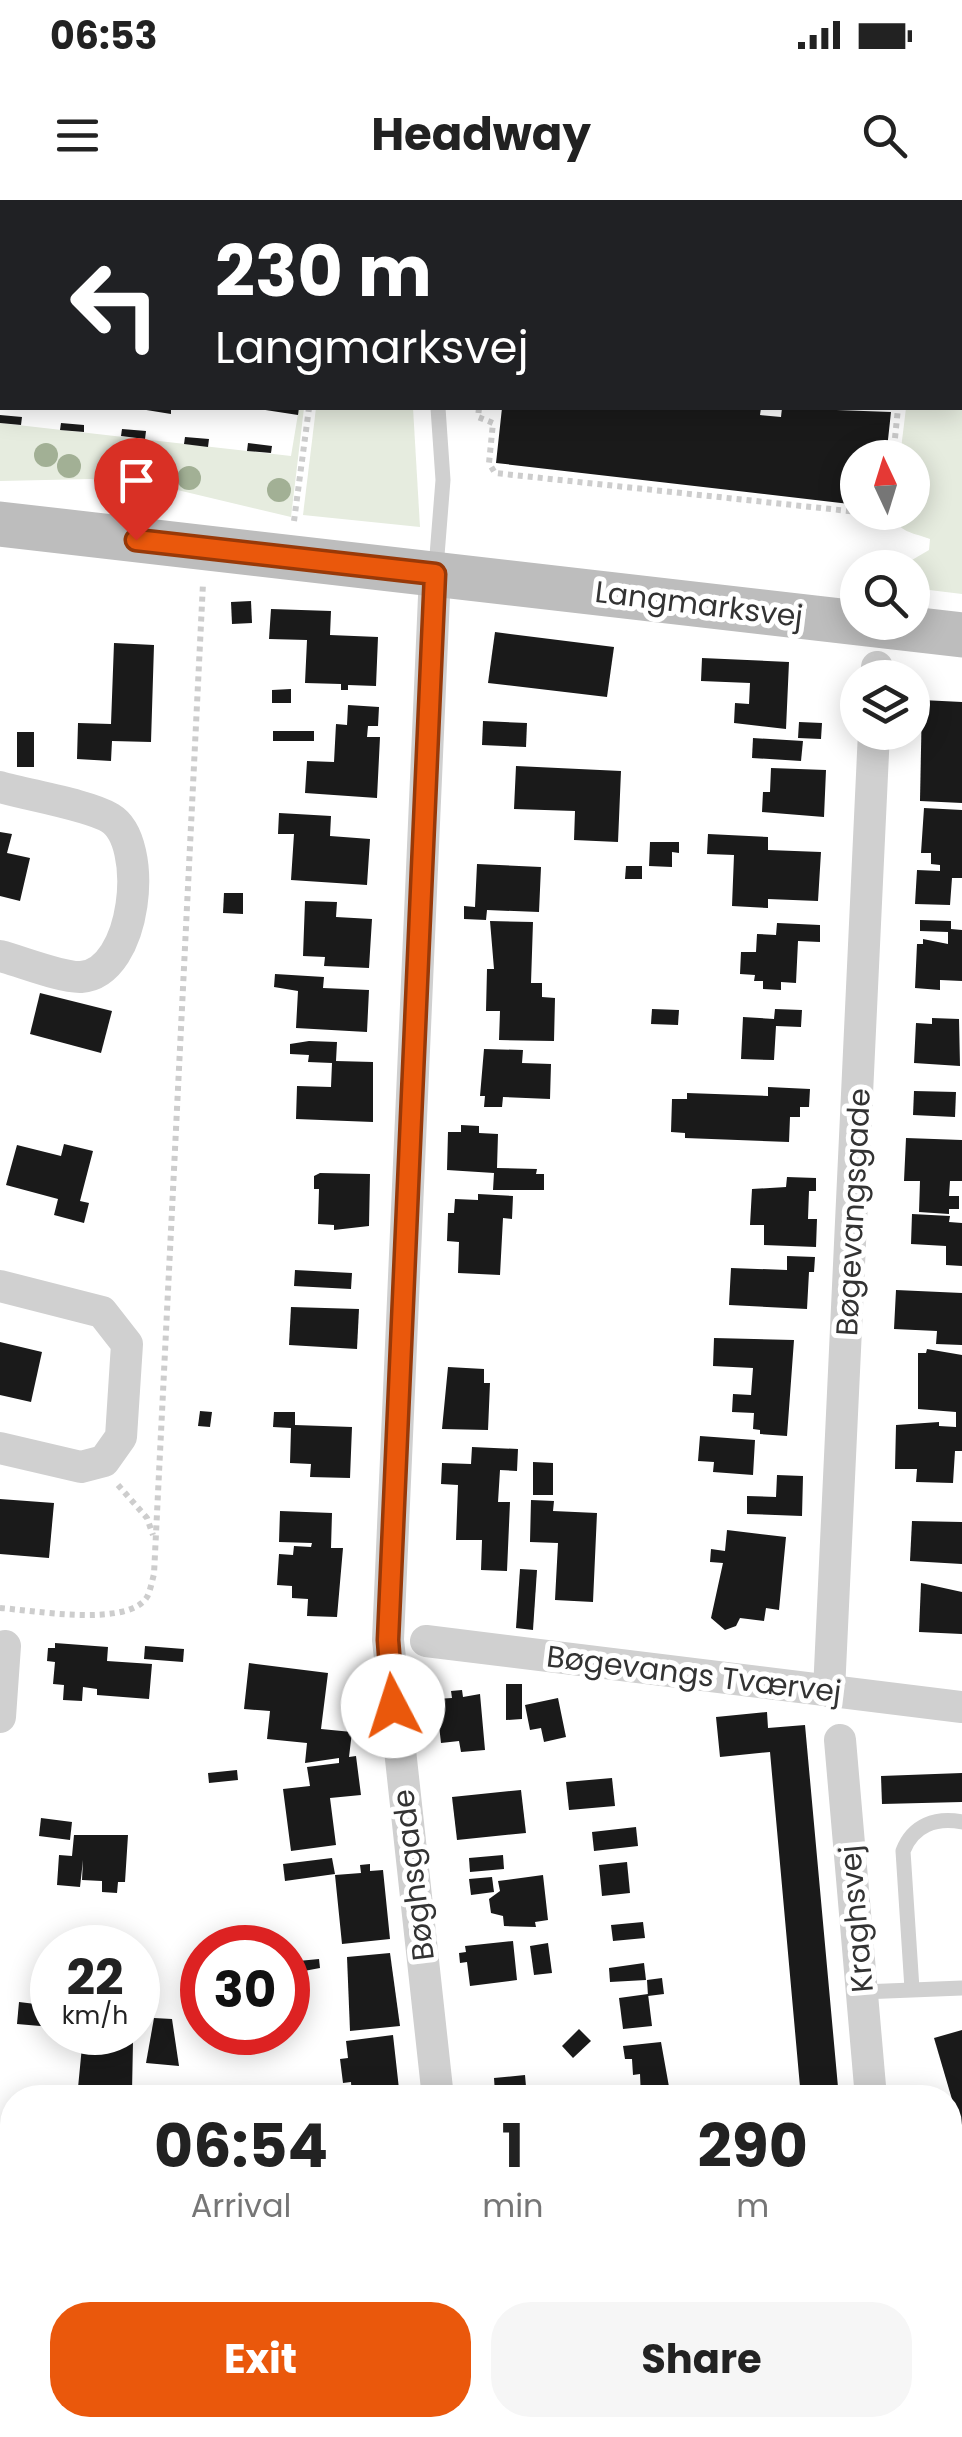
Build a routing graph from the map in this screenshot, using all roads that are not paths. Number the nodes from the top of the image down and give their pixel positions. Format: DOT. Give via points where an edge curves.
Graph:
graph roads {
  1 [pos="438,410"];
  2 [pos="0,524"];
  3 [pos="435,574"];
  4 [pos="962,635"];
  5 [pos="873,750"];
  6 [pos="0,787"];
  7 [pos="0,956"];
  8 [pos="0,1286"];
  9 [pos="0,1448"];
  10 [pos="426,1641"];
  11 [pos="6,1646"];
  12 [pos="829,1690"];
  13 [pos="962,1706"];
  14 [pos="0,1716"];
  15 [pos="840,1740"];
  16 [pos="962,1822"];
  17 [pos="962,1988"];
  18 [pos="912,1989"];
  19 [pos="862,1992"];
  20 [pos="437,2085"];
  21 [pos="870,2085"];
  1 -- 3 [label="lane" via="443,480"];
  2 -- 3 [label="main road, Langmarksvej"];
  3 -- 4 [label="main road, Langmarksvej"];
  3 -- 20 [label="street, Bøghsgade" via="388,1640"];
  5 -- 12 [label="street, Bøgevangsgade"];
  6 -- 7 [label="street" via="110,818 129,837 133,859 125,944 110,966 81,977"];
  8 -- 9 [label="street" via="102,1312 127,1344 121,1437 104,1461 81,1467"];
  10 -- 12 [label="street, Bøgevangs Tværvej"];
  11 -- 14 [label="street"];
  12 -- 13 [label="street, Bøgevangs Tværvej"];
  15 -- 19 [label="street, Kraghsvej"];
  16 -- 18 [label="lane" via="944,1818 922,1826 903,1851"];
  17 -- 18 [label="lane"];
  18 -- 19 [label="lane"];
  19 -- 21 [label="street, Kraghsvej"];
}
